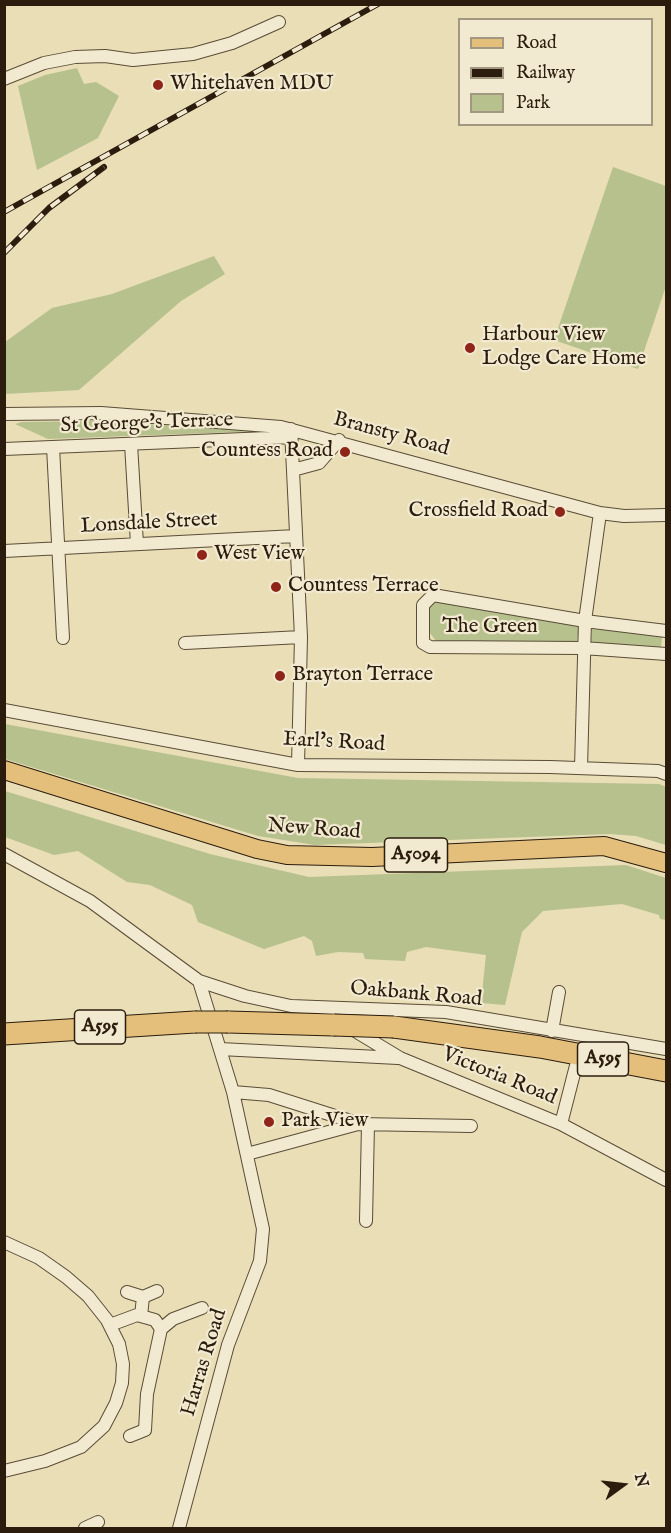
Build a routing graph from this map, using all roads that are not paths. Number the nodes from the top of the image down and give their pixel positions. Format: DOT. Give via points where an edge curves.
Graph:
graph roads {
  1 [pos="279,22"];
  2 [pos="4,79"];
  3 [pos="4,414"];
  4 [pos="292,433"];
  5 [pos="339,440"];
  6 [pos="131,444"];
  7 [pos="53,447"];
  8 [pos="4,449"];
  9 [pos="293,470"];
  10 [pos="600,513"];
  11 [pos="666,515"];
  12 [pos="296,536"];
  13 [pos="137,544"];
  14 [pos="57,549"];
  15 [pos="4,551"];
  16 [pos="585,621"];
  17 [pos="666,631"];
  18 [pos="301,637"];
  19 [pos="63,638"];
  20 [pos="185,644"];
  21 [pos="583,648"];
  22 [pos="666,654"];
  23 [pos="4,710"];
  24 [pos="298,765"];
  25 [pos="581,768"];
  26 [pos="4,770"];
  27 [pos="666,774"];
  28 [pos="4,854"];
  29 [pos="666,863"];
  30 [pos="200,981"];
  31 [pos="559,992"];
  32 [pos="318,1008"];
  33 [pos="4,1034"];
  34 [pos="546,1039"];
  35 [pos="220,1049"];
  36 [pos="666,1050"];
  37 [pos="579,1054"];
  38 [pos="400,1058"];
  39 [pos="666,1071"];
  40 [pos="233,1092"];
  41 [pos="363,1124"];
  42 [pos="561,1124"];
  43 [pos="471,1126"];
  44 [pos="247,1154"];
  45 [pos="666,1180"];
  46 [pos="366,1221"];
  47 [pos="4,1242"];
  48 [pos="157,1291"];
  49 [pos="128,1292"];
  50 [pos="143,1298"];
  51 [pos="202,1308"];
  52 [pos="141,1316"];
  53 [pos="110,1325"];
  54 [pos="161,1329"];
  55 [pos="130,1436"];
  56 [pos="4,1471"];
  57 [pos="98,1522"];
  58 [pos="84,1527"];
  59 [pos="179,1528"];
  1 -- 2 [label="street" via="232,43 193,54 133,60 75,57 42,64"];
  3 -- 4 [label="street, Bransty Road" via="101,413"];
  4 -- 5 [label="street, Bransty Road"];
  4 -- 6 [label="street, St George's Terrace"];
  4 -- 9 [label="street"];
  5 -- 9 [label="street" via="320,463"];
  5 -- 10 [label="street, Bransty Road"];
  6 -- 7 [label="street, St George's Terrace"];
  6 -- 13 [label="street"];
  7 -- 8 [label="street, St George's Terrace"];
  7 -- 14 [label="street"];
  9 -- 12 [label="street"];
  10 -- 11 [label="street, Bransty Road"];
  10 -- 16 [label="street"];
  12 -- 13 [label="street, Lonsdale Street"];
  12 -- 18 [label="street"];
  13 -- 14 [label="street, Lonsdale Street"];
  14 -- 15 [label="street, Lonsdale Street"];
  14 -- 19 [label="street"];
  16 -- 17 [label="street, The Green"];
  16 -- 21 [label="street"];
  16 -- 21 [label="street, The Green" via="433,595 423,605 423,643 430,647"];
  18 -- 20 [label="street"];
  18 -- 24 [label="street"];
  21 -- 22 [label="street, The Green"];
  21 -- 25 [label="street"];
  23 -- 24 [label="street, Earl's Road"];
  24 -- 25 [label="street, Earl's Road"];
  25 -- 27 [label="street, Earl's Road"];
  26 -- 29 [label="main road, New Road / A5094" via="256,849 287,855 372,857 604,846"];
  28 -- 30 [label="street" via="90,901"];
  30 -- 32 [label="street, Oakbank Road" via="291,1006"];
  30 -- 35 [label="street"];
  31 -- 34 [label="street"];
  32 -- 34 [label="street, Oakbank Road" via="446,1012"];
  32 -- 38 [label="street, Victoria Road"];
  33 -- 34 [label="highway, A595, bridge" via="228,1022 394,1027"];
  34 -- 36 [label="street, Oakbank Road"];
  34 -- 37 [label="highway, A595"];
  35 -- 38 [label="street"];
  35 -- 40 [label="street"];
  37 -- 39 [label="highway, A595"];
  37 -- 42 [label="street"];
  38 -- 42 [label="street, Victoria Road"];
  40 -- 41 [label="street" via="269,1095"];
  40 -- 44 [label="street"];
  41 -- 43 [label="street"];
  41 -- 44 [label="street"];
  41 -- 46 [label="street"];
  42 -- 45 [label="street, Victoria Road"];
  44 -- 59 [label="street, Harras Road" via="261,1210 260,1261 228,1345"];
  47 -- 53 [label="street" via="66,1276 88,1296"];
  48 -- 50 [label="street"];
  49 -- 50 [label="street"];
  50 -- 52 [label="street"];
  51 -- 54 [label="street" via="173,1319"];
  52 -- 53 [label="street"];
  52 -- 54 [label="street" via="155,1320"];
  53 -- 56 [label="street" via="119,1344 122,1383 104,1426 81,1446 45,1461"];
  54 -- 55 [label="street" via="147,1394 147,1433"];
  57 -- 58 [label="street"];
}
